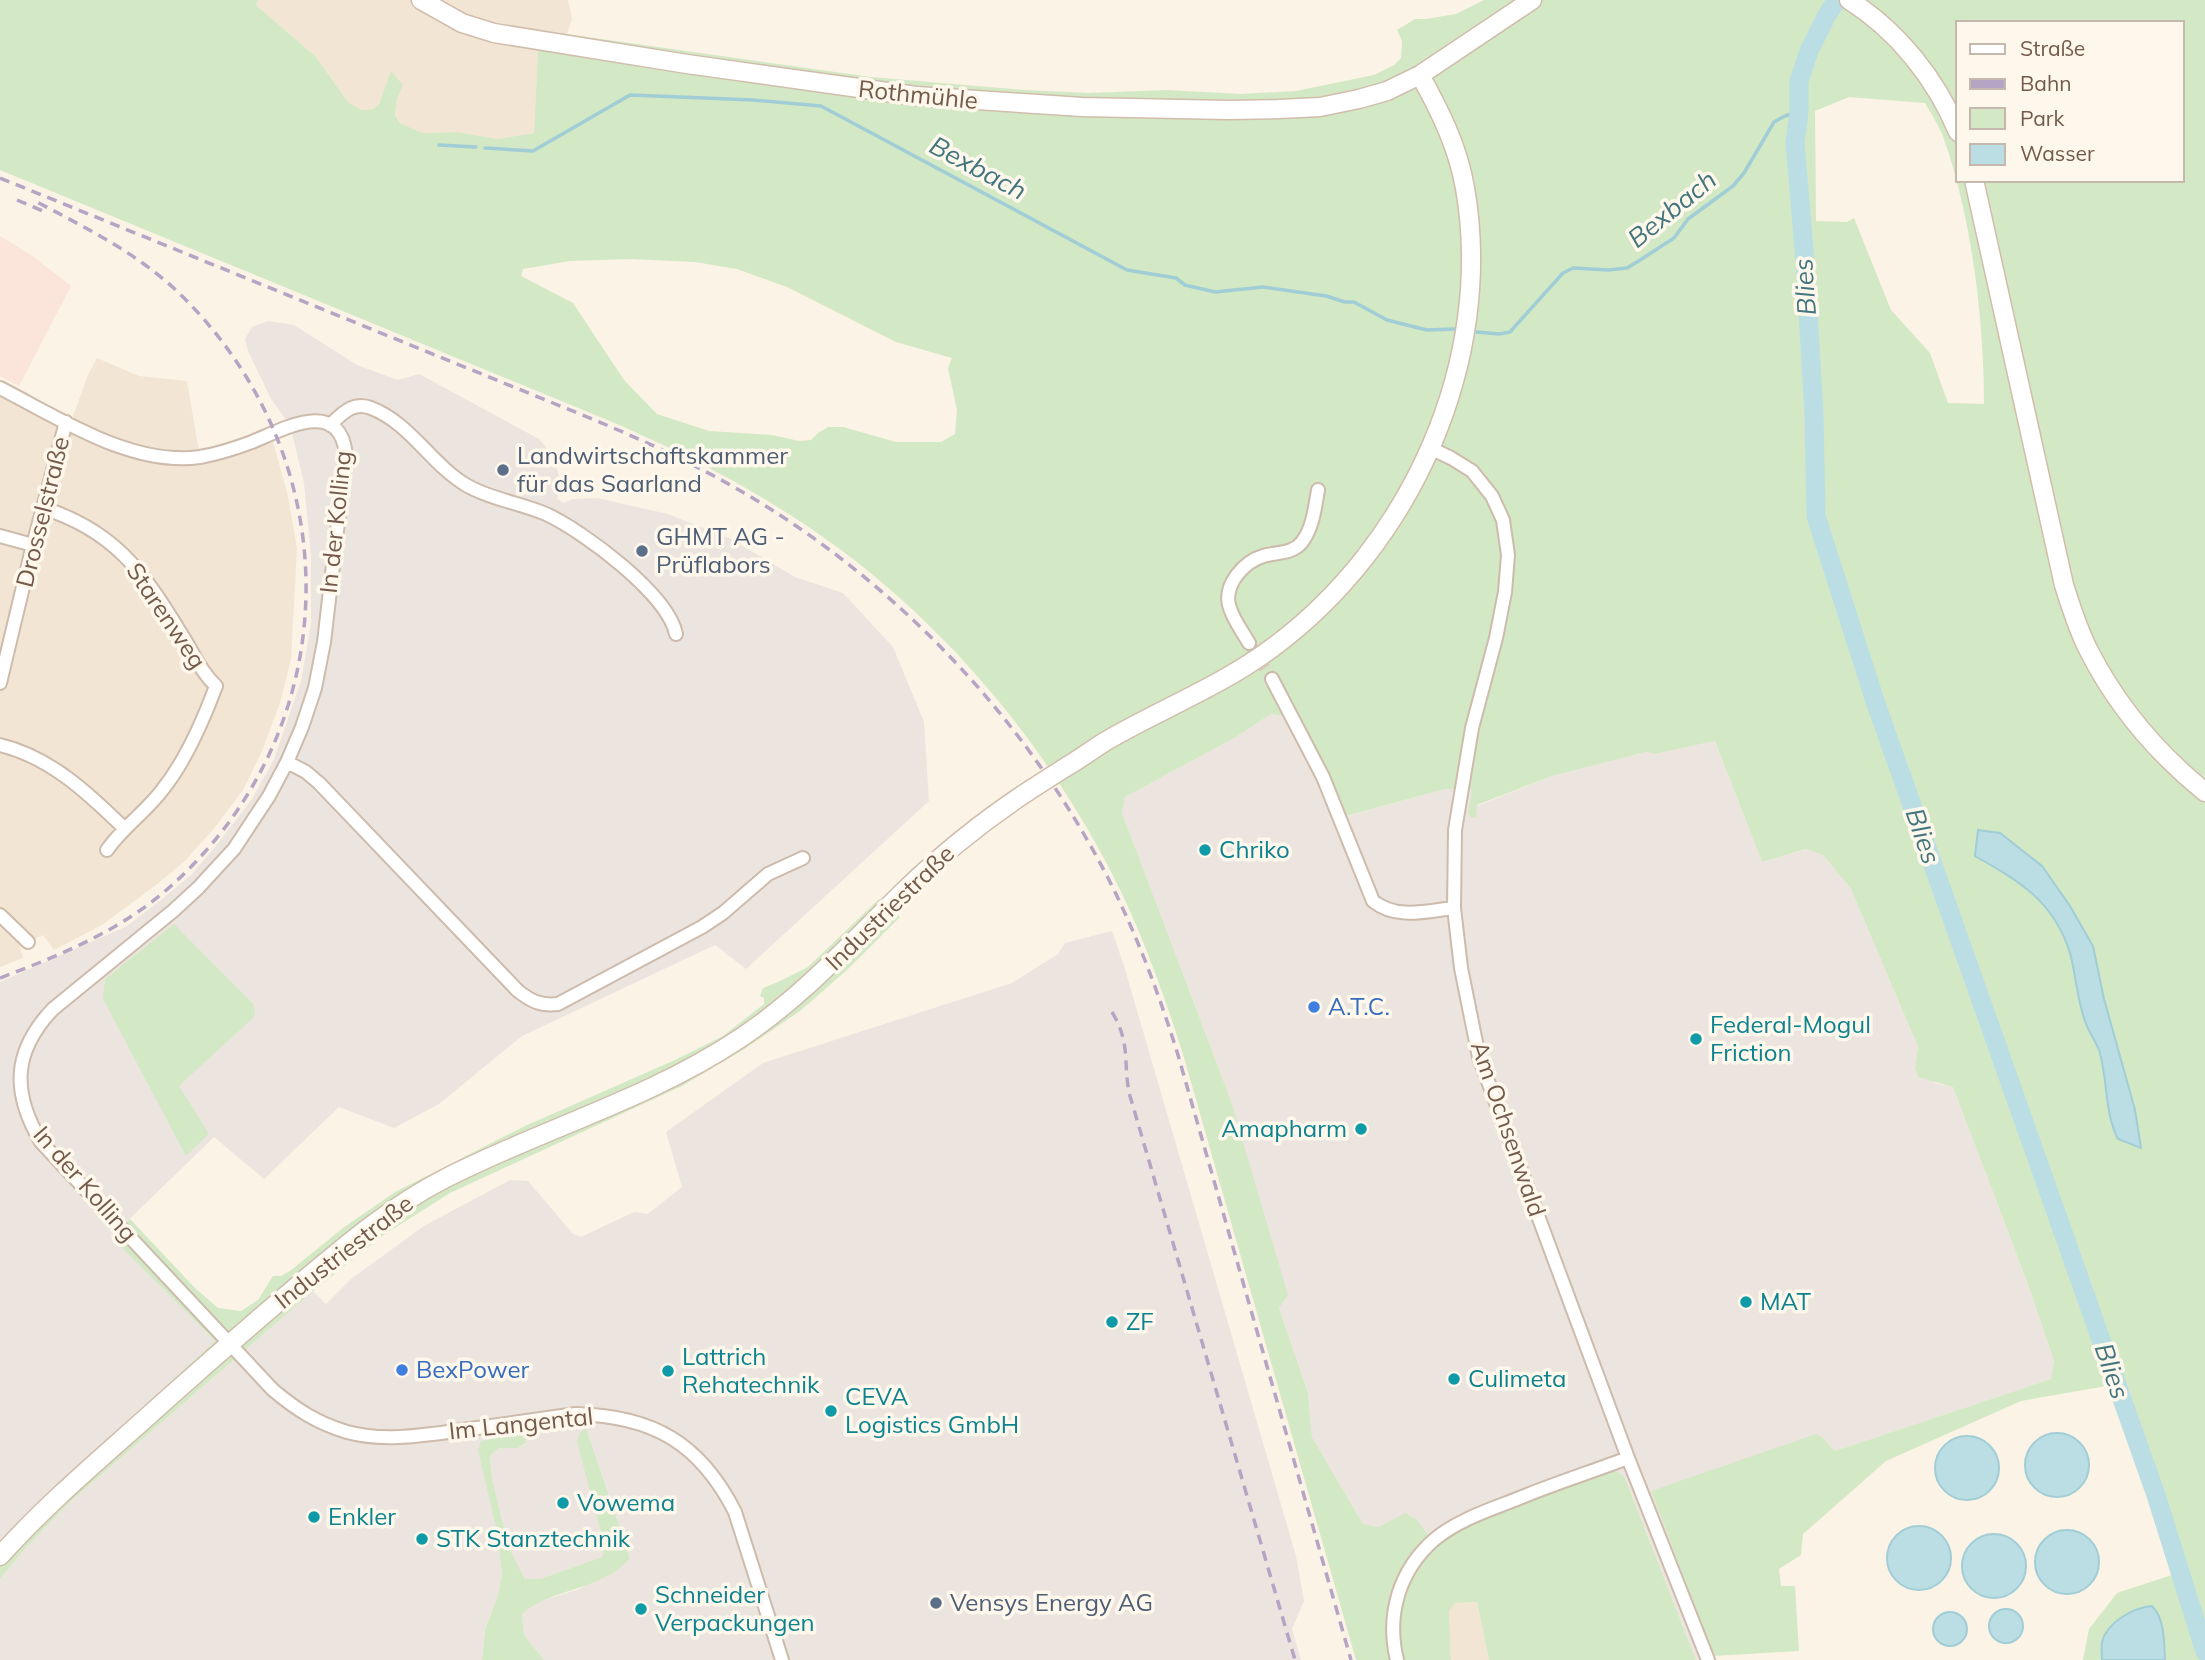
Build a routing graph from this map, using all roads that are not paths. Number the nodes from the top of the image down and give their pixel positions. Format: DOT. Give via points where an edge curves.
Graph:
graph roads {
  1 [pos="421,0"];
  2 [pos="1532,0"];
  3 [pos="1849,0"];
  4 [pos="1420,75"];
  5 [pos="1956,128"];
  6 [pos="1974,182"];
  7 [pos="0,388"];
  8 [pos="66,422"];
  9 [pos="330,425"];
  10 [pos="1430,448"];
  11 [pos="1318,490"];
  12 [pos="43,508"];
  13 [pos="0,536"];
  14 [pos="33,545"];
  15 [pos="676,634"];
  16 [pos="1249,643"];
  17 [pos="1272,679"];
  18 [pos="0,683"];
  19 [pos="0,745"];
  20 [pos="287,762"];
  21 [pos="2205,792"];
  22 [pos="124,828"];
  23 [pos="107,850"];
  24 [pos="803,858"];
  25 [pos="1454,908"];
  26 [pos="0,915"];
  27 [pos="28,942"];
  28 [pos="229,1343"];
  29 [pos="1628,1458"];
  30 [pos="0,1556"];
  31 [pos="782,1660"];
  32 [pos="1396,1660"];
  33 [pos="1708,1660"];
  1 -- 4 [label="street, Rothmühle" via="468,25 519,38 837,86 1004,103 1228,110 1320,107 1377,94"];
  2 -- 4 [label="street, Rothmühle"];
  3 -- 5 [label="street" via="1880,22 1907,50 1941,96"];
  4 -- 10 [label="street, Industriestraße" via="1457,152 1470,251 1465,329 1449,397"];
  6 -- 21 [label="street" via="2064,585 2076,621 2088,650 2129,715 2183,775"];
  7 -- 8 [label="street"];
  8 -- 9 [label="street" via="131,451 178,458 202,457 291,425"];
  8 -- 12 [label="street, Drosselstraße"];
  9 -- 15 [label="street, In der Kolling" via="354,406 385,415 467,486 527,506 581,534 657,598"];
  9 -- 20 [label="street, In der Kolling" via="342,435 346,454 324,642 315,688"];
  10 -- 25 [label="street, Am Ochsenwald" via="1472,471 1492,496 1503,520 1508,555 1505,592 1472,728 1455,830"];
  10 -- 28 [label="street, Industriestraße, bridge" via="1399,509 1367,556 1273,648 1105,742 966,835 816,980 739,1040 651,1087 444,1179 385,1216"];
  11 -- 16 [label="street" via="1302,542 1291,551 1250,562 1232,583 1228,602"];
  12 -- 14 [label="street, Drosselstraße"];
  12 -- 22 [label="street, Starenweg" via="99,533 133,564 216,686 179,766 152,803"];
  13 -- 14 [label="street"];
  14 -- 18 [label="street, Drosselstraße"];
  17 -- 25 [label="street" via="1323,777 1373,901 1401,914"];
  19 -- 22 [label="street" via="62,774"];
  20 -- 24 [label="street" via="319,783 517,991 547,1006 702,927 768,874"];
  20 -- 28 [label="street, In der Kolling" via="234,849 198,888 38,1025 20,1075 24,1109 41,1142"];
  22 -- 23 [label="street"];
  25 -- 29 [label="street, Am Ochsenwald" via="1479,1057"];
  26 -- 27 [label="street"];
  28 -- 30 [label="street, Industriestraße" via="55,1500"];
  28 -- 31 [label="street, Im Langental" via="298,1410 349,1432 415,1436 576,1414 627,1418 673,1438 711,1472 735,1512"];
  29 -- 32 [label="street" via="1531,1493 1435,1539 1398,1592 1392,1631"];
  29 -- 33 [label="street, Am Ochsenwald"];
}
